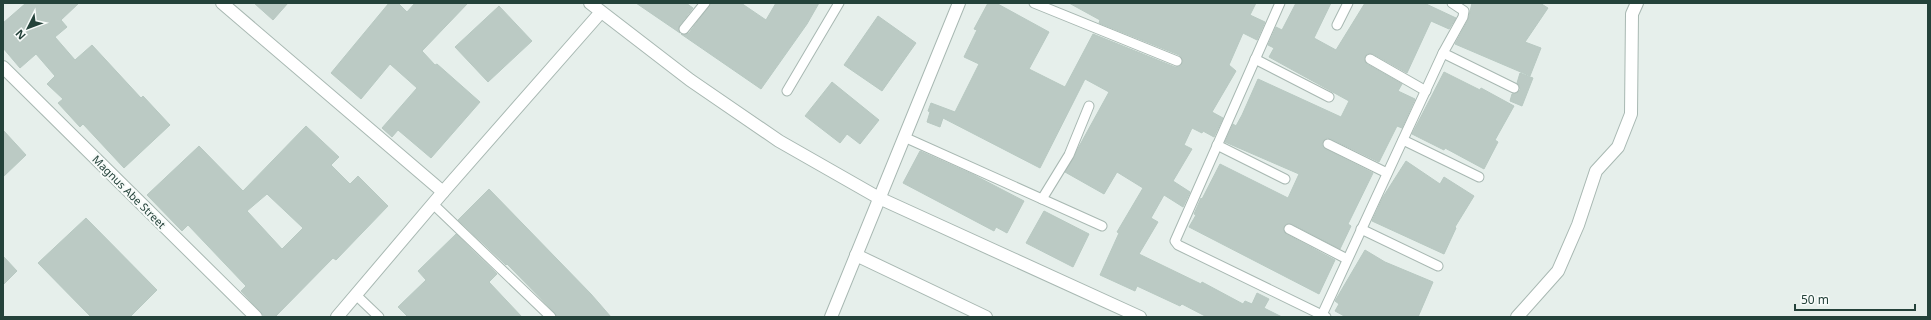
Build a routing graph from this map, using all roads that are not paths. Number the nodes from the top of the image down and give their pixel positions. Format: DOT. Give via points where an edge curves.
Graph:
graph roads {
  1 [pos="222,3"];
  2 [pos="590,3"];
  3 [pos="705,3"];
  4 [pos="839,3"];
  5 [pos="959,3"];
  6 [pos="1034,3"];
  7 [pos="1280,3"];
  8 [pos="1348,3"];
  9 [pos="1452,3"];
  10 [pos="1637,3"];
  11 [pos="601,12"];
  12 [pos="1337,25"];
  13 [pos="684,30"];
  14 [pos="1443,53"];
  15 [pos="1255,59"];
  16 [pos="1370,59"];
  17 [pos="1177,61"];
  18 [pos="3,67"];
  19 [pos="1514,88"];
  20 [pos="787,91"];
  21 [pos="1426,91"];
  22 [pos="1329,97"];
  23 [pos="1089,106"];
  24 [pos="904,137"];
  25 [pos="1403,140"];
  26 [pos="1328,144"];
  27 [pos="1217,145"];
  28 [pos="1387,173"];
  29 [pos="1479,177"];
  30 [pos="1285,179"];
  31 [pos="443,192"];
  32 [pos="879,198"];
  33 [pos="1042,199"];
  34 [pos="433,204"];
  35 [pos="1102,226"];
  36 [pos="1289,229"];
  37 [pos="1362,229"];
  38 [pos="856,255"];
  39 [pos="1348,259"];
  40 [pos="1438,266"];
  41 [pos="356,295"];
  42 [pos="1323,316"];
  43 [pos="256,317"];
  44 [pos="337,317"];
  45 [pos="379,317"];
  46 [pos="551,317"];
  47 [pos="831,317"];
  48 [pos="986,317"];
  49 [pos="1140,317"];
  50 [pos="1517,317"];
  1 -- 31 [label="street"];
  2 -- 11 [label="street"];
  3 -- 13 [label="lane"];
  4 -- 20 [label="lane"];
  5 -- 24 [label="street"];
  6 -- 17 [label="lane"];
  7 -- 15 [label="lane"];
  8 -- 12 [label="lane"];
  9 -- 14 [label="lane" via="1464,11 1463,17"];
  10 -- 50 [label="street" via="1632,14 1632,114 1618,147 1596,171 1578,225 1558,271"];
  11 -- 31 [label="street"];
  11 -- 32 [label="street" via="690,80 779,141"];
  14 -- 19 [label="lane"];
  14 -- 21 [label="lane"];
  15 -- 22 [label="lane"];
  15 -- 27 [label="lane"];
  16 -- 21 [label="lane"];
  18 -- 43 [label="street, Magnus Abe Street"];
  21 -- 25 [label="lane"];
  23 -- 33 [label="lane" via="1069,156"];
  24 -- 32 [label="street"];
  24 -- 33 [label="lane"];
  25 -- 28 [label="lane"];
  25 -- 29 [label="lane"];
  26 -- 28 [label="lane"];
  27 -- 30 [label="lane"];
  27 -- 42 [label="lane" via="1175,241 1178,245"];
  28 -- 37 [label="lane"];
  31 -- 34 [label="street"];
  32 -- 38 [label="street"];
  32 -- 49 [label="street"];
  33 -- 35 [label="lane"];
  34 -- 41 [label="street"];
  34 -- 46 [label="lane"];
  36 -- 39 [label="lane"];
  37 -- 39 [label="lane"];
  37 -- 40 [label="lane"];
  38 -- 47 [label="street"];
  38 -- 48 [label="street"];
  39 -- 42 [label="lane"];
  41 -- 44 [label="street"];
  41 -- 45 [label="lane"];
}
